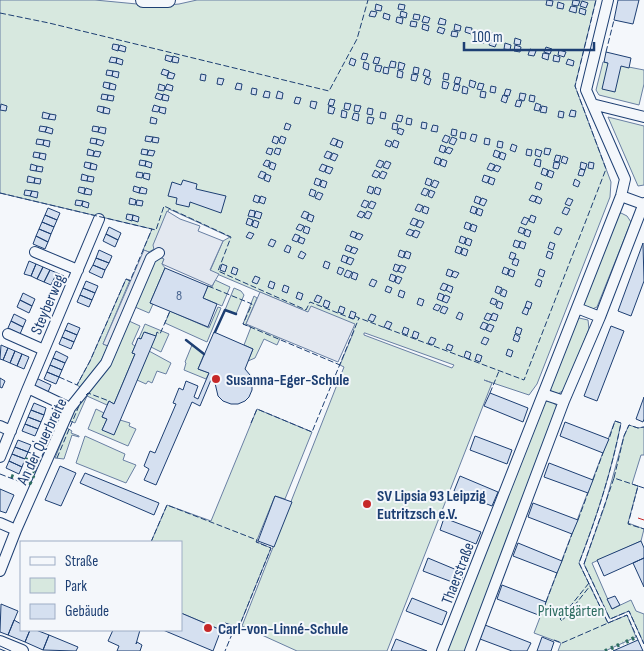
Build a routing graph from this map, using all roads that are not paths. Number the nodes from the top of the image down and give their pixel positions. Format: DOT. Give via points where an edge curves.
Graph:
graph roads {
  1 [pos="143,0"];
  2 [pos="168,0"];
  3 [pos="608,0"];
  4 [pos="592,104"];
  5 [pos="644,117"];
  6 [pos="621,196"];
  7 [pos="644,204"];
  8 [pos="99,219"];
  9 [pos="35,252"];
  10 [pos="160,253"];
  11 [pos="78,270"];
  12 [pos="577,308"];
  13 [pos="600,317"];
  14 [pos="8,334"];
  15 [pos="44,350"];
  16 [pos="28,388"];
  17 [pos="543,394"];
  18 [pos="564,401"];
  19 [pos="70,408"];
  20 [pos="0,426"];
  21 [pos="11,430"];
  22 [pos="0,457"];
  23 [pos="0,524"];
  24 [pos="16,530"];
  25 [pos="0,571"];
  26 [pos="0,642"];
  27 [pos="22,651"];
  28 [pos="442,651"];
  29 [pos="470,651"];
  1 -- 2 [label="highway"];
  3 -- 4 [label="street, Thaerstraße" via="586,90"];
  4 -- 5 [label="street"];
  4 -- 6 [label="street, Thaerstraße" via="625,179"];
  6 -- 7 [label="street"];
  6 -- 12 [label="street, Thaerstraße"];
  7 -- 13 [label="street"];
  8 -- 11 [label="street, Steyberweg"];
  9 -- 11 [label="street, Steyberweg"];
  10 -- 19 [label="street, An der Querbreite" via="150,258 106,363"];
  11 -- 15 [label="street, Steyberweg"];
  12 -- 13 [label="street"];
  12 -- 17 [label="street, Thaerstraße"];
  13 -- 18 [label="street"];
  14 -- 15 [label="street, Steyberweg"];
  15 -- 16 [label="street, Steyberweg"];
  16 -- 19 [label="street"];
  16 -- 21 [label="street, Steyberweg"];
  17 -- 18 [label="street"];
  17 -- 28 [label="street, Thaerstraße"];
  18 -- 29 [label="street"];
  19 -- 24 [label="street, An der Querbreite"];
  20 -- 21 [label="street"];
  21 -- 22 [label="street, Steyberweg"];
  23 -- 24 [label="street"];
  24 -- 25 [label="street, An der Querbreite"];
  26 -- 27 [label="main road"];
}
